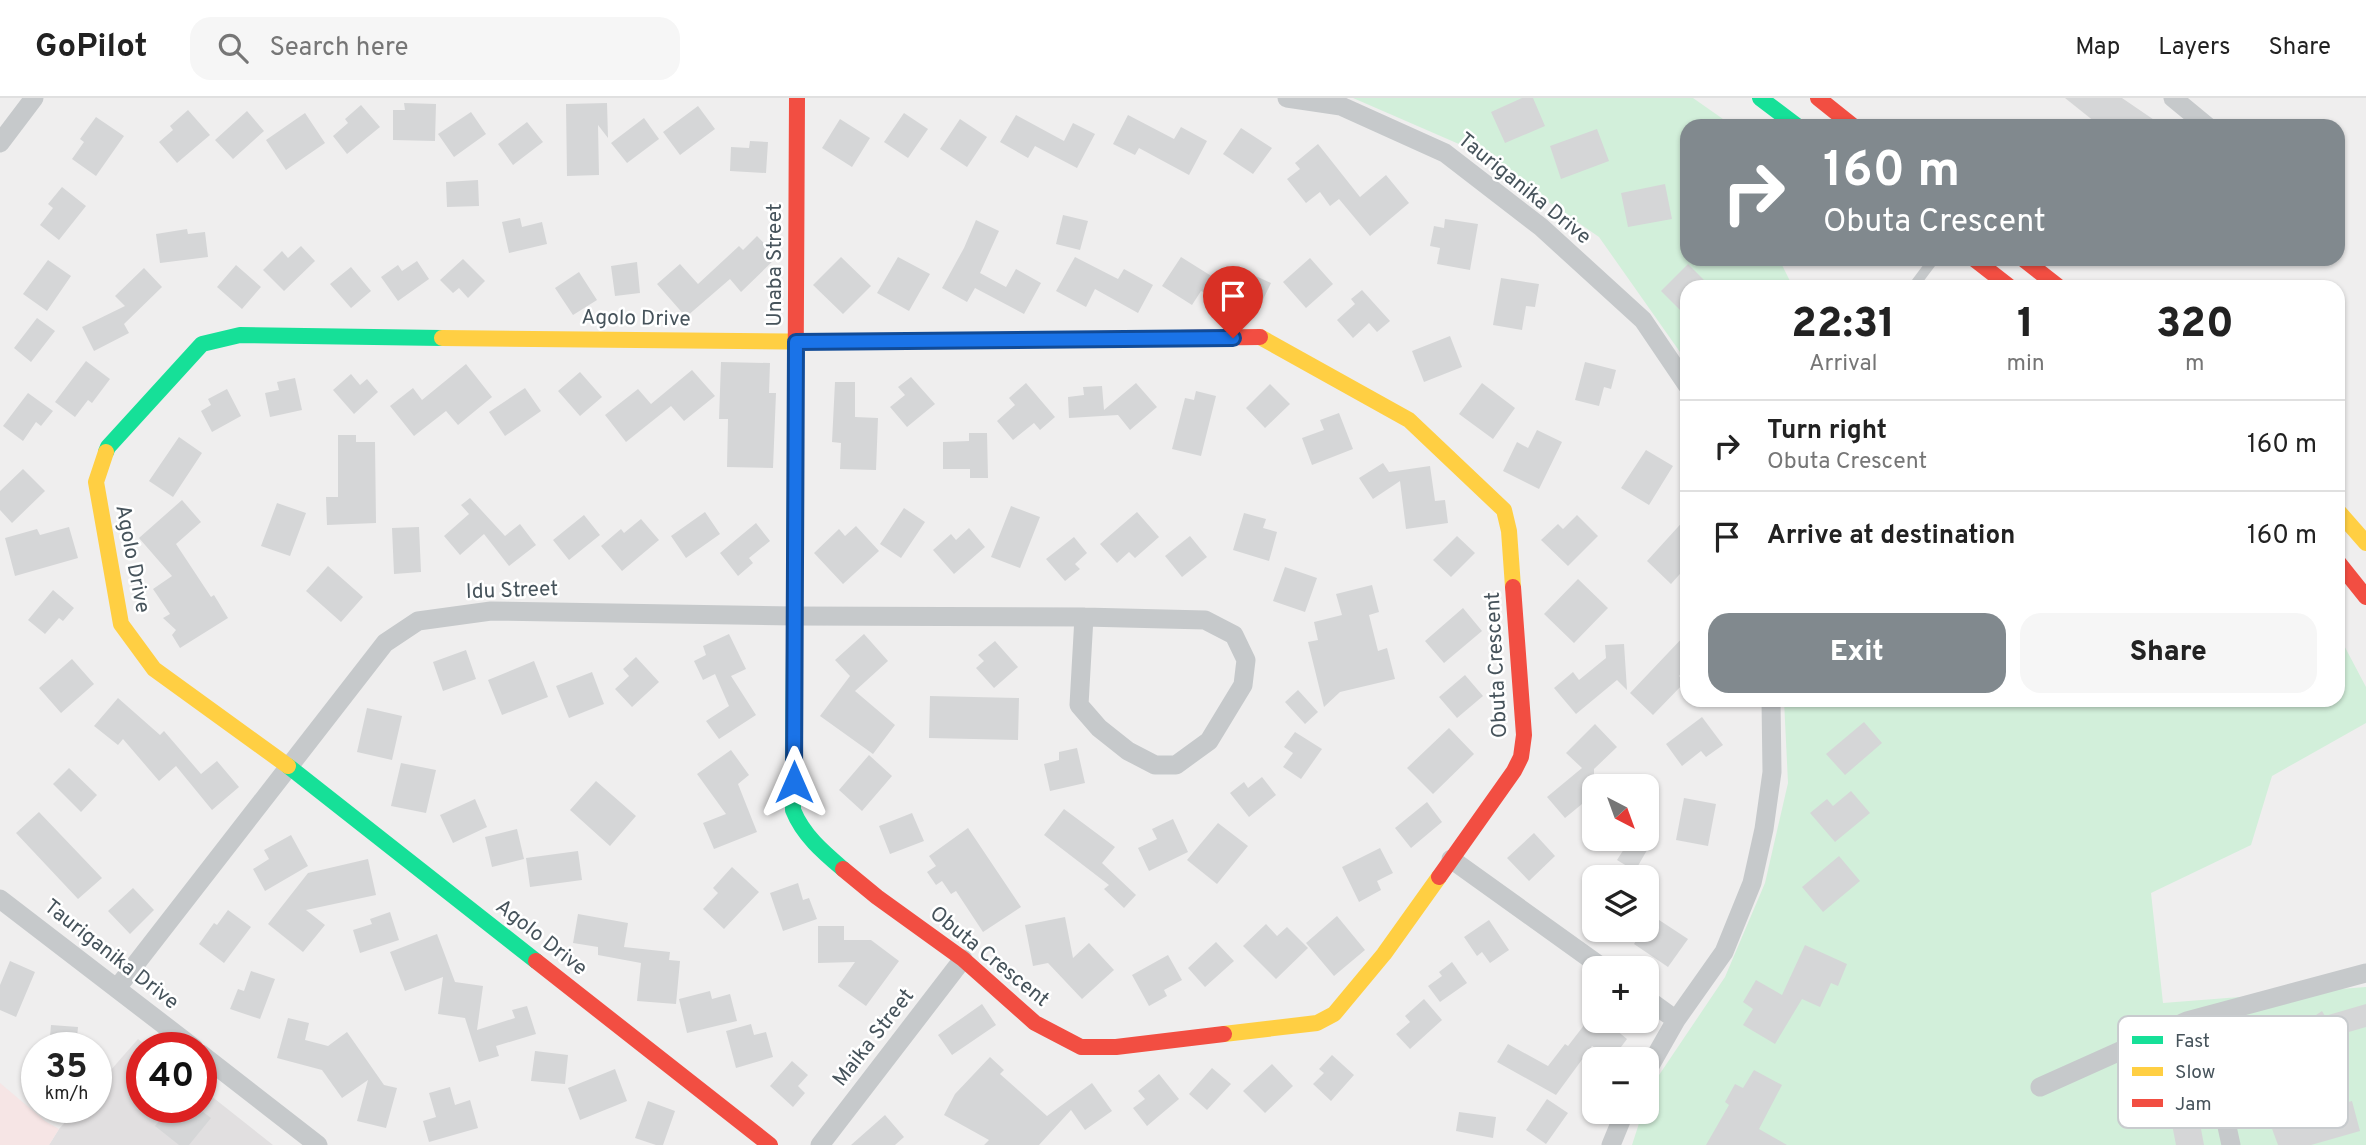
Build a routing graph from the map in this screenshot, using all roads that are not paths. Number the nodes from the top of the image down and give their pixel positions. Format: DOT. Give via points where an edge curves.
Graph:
graph roads {
  1 [pos="34,98"];
  2 [pos="797,98"];
  3 [pos="1287,98"];
  4 [pos="1760,98"];
  5 [pos="1818,98"];
  6 [pos="2173,98"];
  7 [pos="1788,119"];
  8 [pos="1844,119"];
  9 [pos="2198,119"];
  10 [pos="0,143"];
  11 [pos="1983,266"];
  12 [pos="2033,266"];
  13 [pos="2001,280"];
  14 [pos="2050,280"];
  15 [pos="796,342"];
  16 [pos="1680,375"];
  17 [pos="2345,519"];
  18 [pos="2366,543"];
  19 [pos="2345,571"];
  20 [pos="2366,597"];
  21 [pos="794,616"];
  22 [pos="1084,617"];
  23 [pos="1771,707"];
  24 [pos="289,767"];
  25 [pos="793,810"];
  26 [pos="1451,859"];
  27 [pos="0,899"];
  28 [pos="1586,956"];
  29 [pos="963,959"];
  30 [pos="2366,973"];
  31 [pos="117,988"];
  32 [pos="1659,1008"];
  33 [pos="2206,1016"];
  34 [pos="1676,1020"];
  35 [pos="173,1032"];
  36 [pos="1659,1050"];
  37 [pos="2118,1052"];
  38 [pos="217,1066"];
  39 [pos="2040,1087"];
  40 [pos="1620,1124"];
  41 [pos="318,1145"];
  42 [pos="770,1145"];
  43 [pos="820,1145"];
  44 [pos="1611,1145"];
  1 -- 10 [label="street"];
  2 -- 15 [label="street, Unaba Street"];
  3 -- 16 [label="street, Tauriganika Drive" via="1341,106 1445,153 1541,227 1643,320"];
  4 -- 7 [label="street"];
  5 -- 8 [label="street"];
  6 -- 9 [label="street"];
  11 -- 13 [label="street"];
  12 -- 14 [label="street"];
  15 -- 21 [label="street, Unaba Street"];
  15 -- 24 [label="street, Agolo Drive" via="240,335 202,344 108,447 96,482 121,624 154,669"];
  15 -- 26 [label="street, Obuta Crescent" via="1260,337 1409,420 1503,510 1509,531 1524,734 1521,757"];
  17 -- 18 [label="street"];
  19 -- 20 [label="street"];
  21 -- 22 [label="street, Idu Street"];
  21 -- 24 [label="street, Idu Street" via="491,611 418,621 385,643"];
  21 -- 25 [label="street, Unaba Street"];
  22 -- 22 [label="street" via="1079,705 1098,728 1155,765 1175,765 1209,741 1242,685 1246,660 1234,635 1205,620"];
  23 -- 34 [label="street" via="1772,772 1752,883 1724,952"];
  24 -- 31 [label="street, Idu Street"];
  24 -- 42 [label="street, Agolo Drive"];
  25 -- 29 [label="street, Obuta Crescent" via="826,855"];
  26 -- 28 [label="street"];
  26 -- 29 [label="street, Obuta Crescent" via="1347,1001 1317,1023 1116,1047 1081,1046 1035,1023"];
  27 -- 31 [label="street, Tauriganika Drive"];
  29 -- 43 [label="street, Maika Street"];
  30 -- 33 [label="street"];
  31 -- 35 [label="street, Tauriganika Drive"];
  32 -- 34 [label="street"];
  34 -- 36 [label="street"];
  37 -- 39 [label="street"];
  38 -- 41 [label="street"];
  40 -- 44 [label="street"];
}
